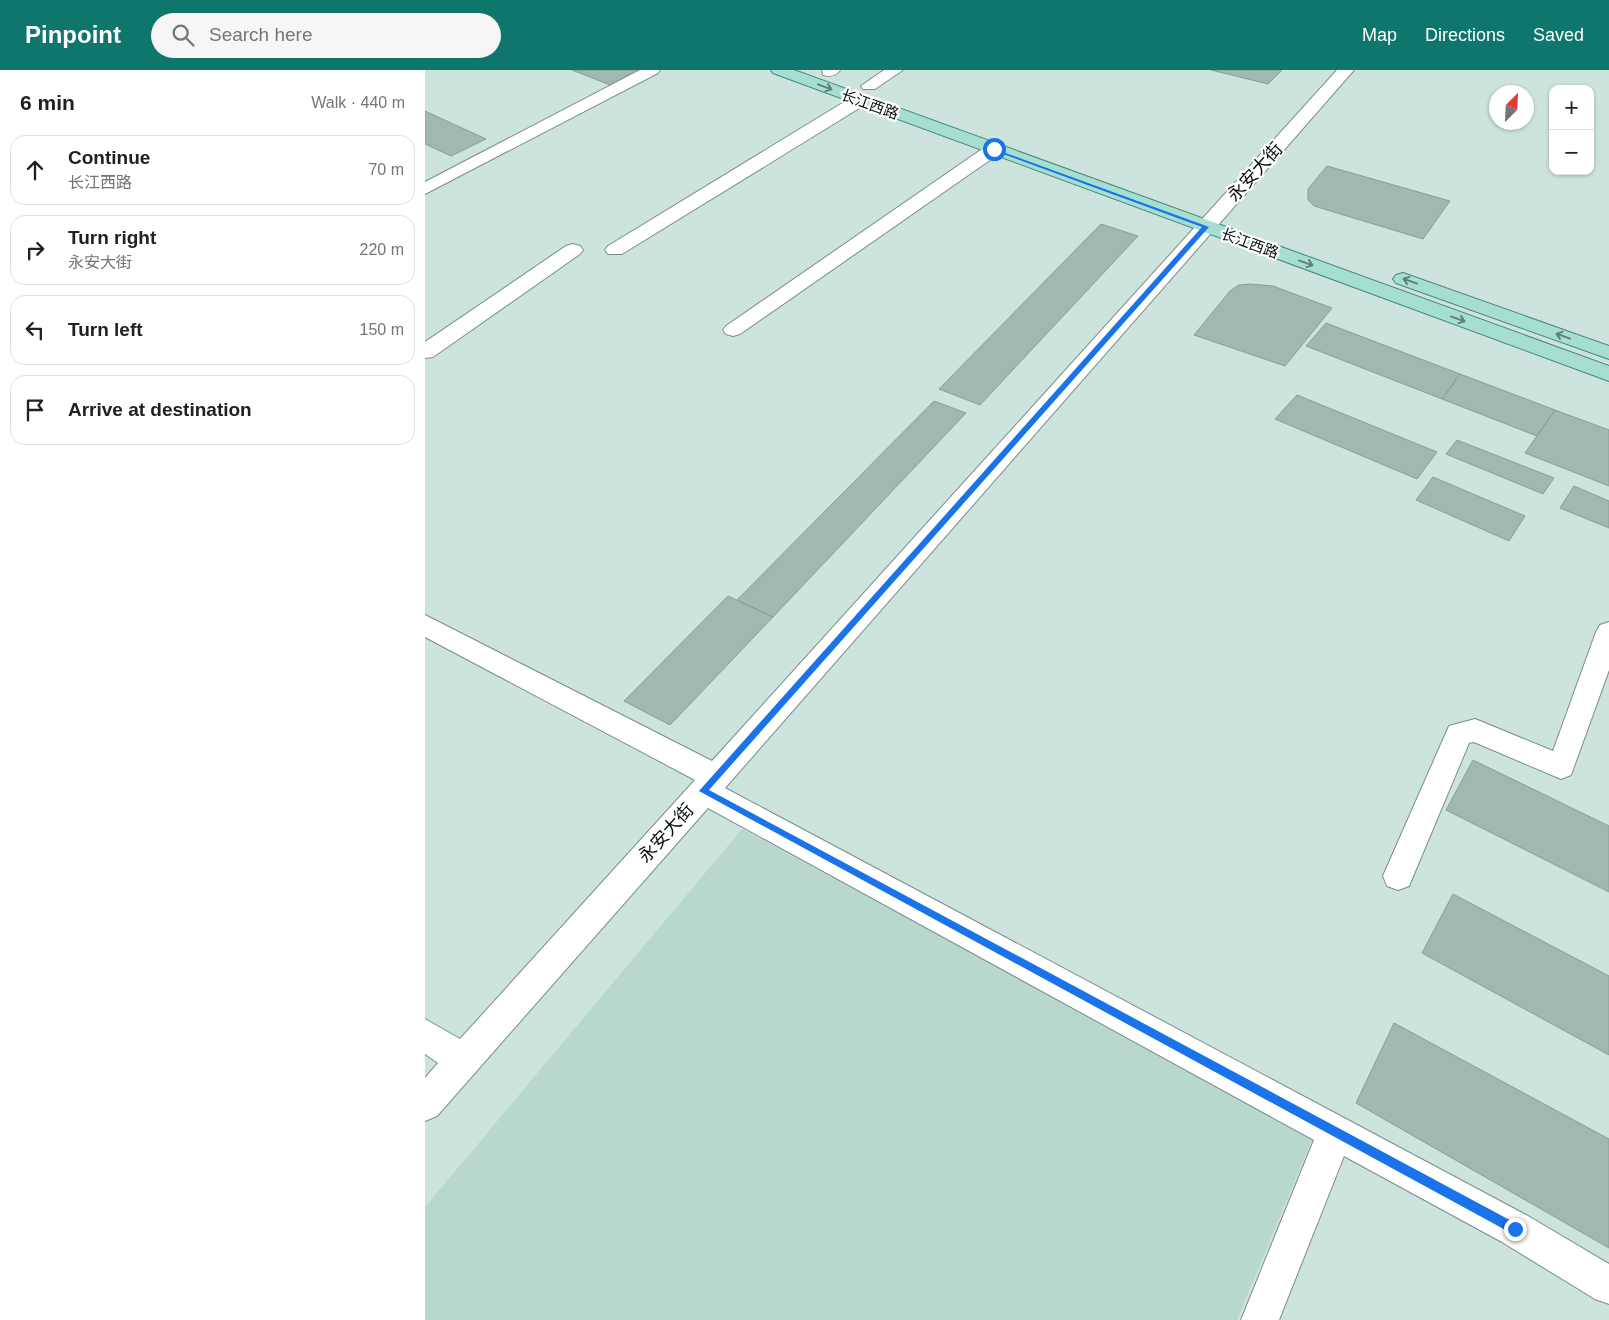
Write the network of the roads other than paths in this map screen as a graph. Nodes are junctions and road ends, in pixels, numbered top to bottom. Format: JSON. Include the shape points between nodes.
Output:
{"nodes":[{"id":1,"x":652,"y":70,"type":"edge"},
{"id":2,"x":779,"y":70,"type":"edge"},
{"id":3,"x":895,"y":70,"type":"edge"},
{"id":4,"x":1346,"y":70,"type":"edge"},
{"id":5,"x":828,"y":71,"type":"edge"},
{"id":6,"x":864,"y":93,"type":"junction"},
{"id":7,"x":994,"y":149,"type":"junction"},
{"id":8,"x":425,"y":189,"type":"edge"},
{"id":9,"x":1212,"y":220,"type":"junction"},
{"id":10,"x":1302,"y":243,"type":"dead end"},
{"id":11,"x":573,"y":250,"type":"dead end"},
{"id":12,"x":615,"y":250,"type":"dead end"},
{"id":13,"x":1386,"y":273,"type":"dead end"},
{"id":14,"x":733,"y":330,"type":"dead end"},
{"id":15,"x":425,"y":352,"type":"edge"},
{"id":16,"x":1609,"y":353,"type":"edge"},
{"id":17,"x":1609,"y":374,"type":"edge"},
{"id":18,"x":425,"y":625,"type":"edge"},
{"id":19,"x":1609,"y":632,"type":"edge"},
{"id":20,"x":710,"y":784,"type":"junction"},
{"id":21,"x":1398,"y":876,"type":"dead end"},
{"id":22,"x":425,"y":1035,"type":"edge"},
{"id":23,"x":463,"y":1060,"type":"junction"},
{"id":24,"x":425,"y":1104,"type":"edge"},
{"id":25,"x":1335,"y":1132,"type":"junction"},
{"id":26,"x":1609,"y":1285,"type":"edge"},
{"id":27,"x":1260,"y":1320,"type":"edge"}],
"edges":[{"from":1,"to":8,"type":"street"},
{"from":2,"to":6,"type":"main road","name":"长江西路","one_way":true},
{"from":3,"to":6,"type":"street"},
{"from":4,"to":9,"type":"street","name":"永安大街"},
{"from":5,"to":6,"type":"main road","name":"长江西路"},
{"from":6,"to":7,"type":"main road","name":"长江西路"},
{"from":6,"to":9,"type":"main road","name":"长江西路"},
{"from":6,"to":12,"type":"street"},
{"from":7,"to":9,"type":"main road","name":"长江西路"},
{"from":7,"to":14,"type":"street"},
{"from":9,"to":10,"type":"main road","name":"长江西路"},
{"from":9,"to":17,"type":"main road","name":"长江西路","one_way":true},
{"from":9,"to":20,"type":"street","name":"永安大街"},
{"from":11,"to":15,"type":"street"},
{"from":16,"to":13,"type":"main road","one_way":true},
{"from":18,"to":20,"type":"street"},
{"from":19,"to":21,"type":"street","via":[[1561,767],[1475,730],[1459,734]]},
{"from":20,"to":23,"type":"street","name":"永安大街"},
{"from":20,"to":25,"type":"street"},
{"from":22,"to":23,"type":"street"},
{"from":23,"to":24,"type":"street","name":"永安大街"},
{"from":25,"to":26,"type":"street","via":[[1515,1229]]},
{"from":25,"to":27,"type":"street"}]}
